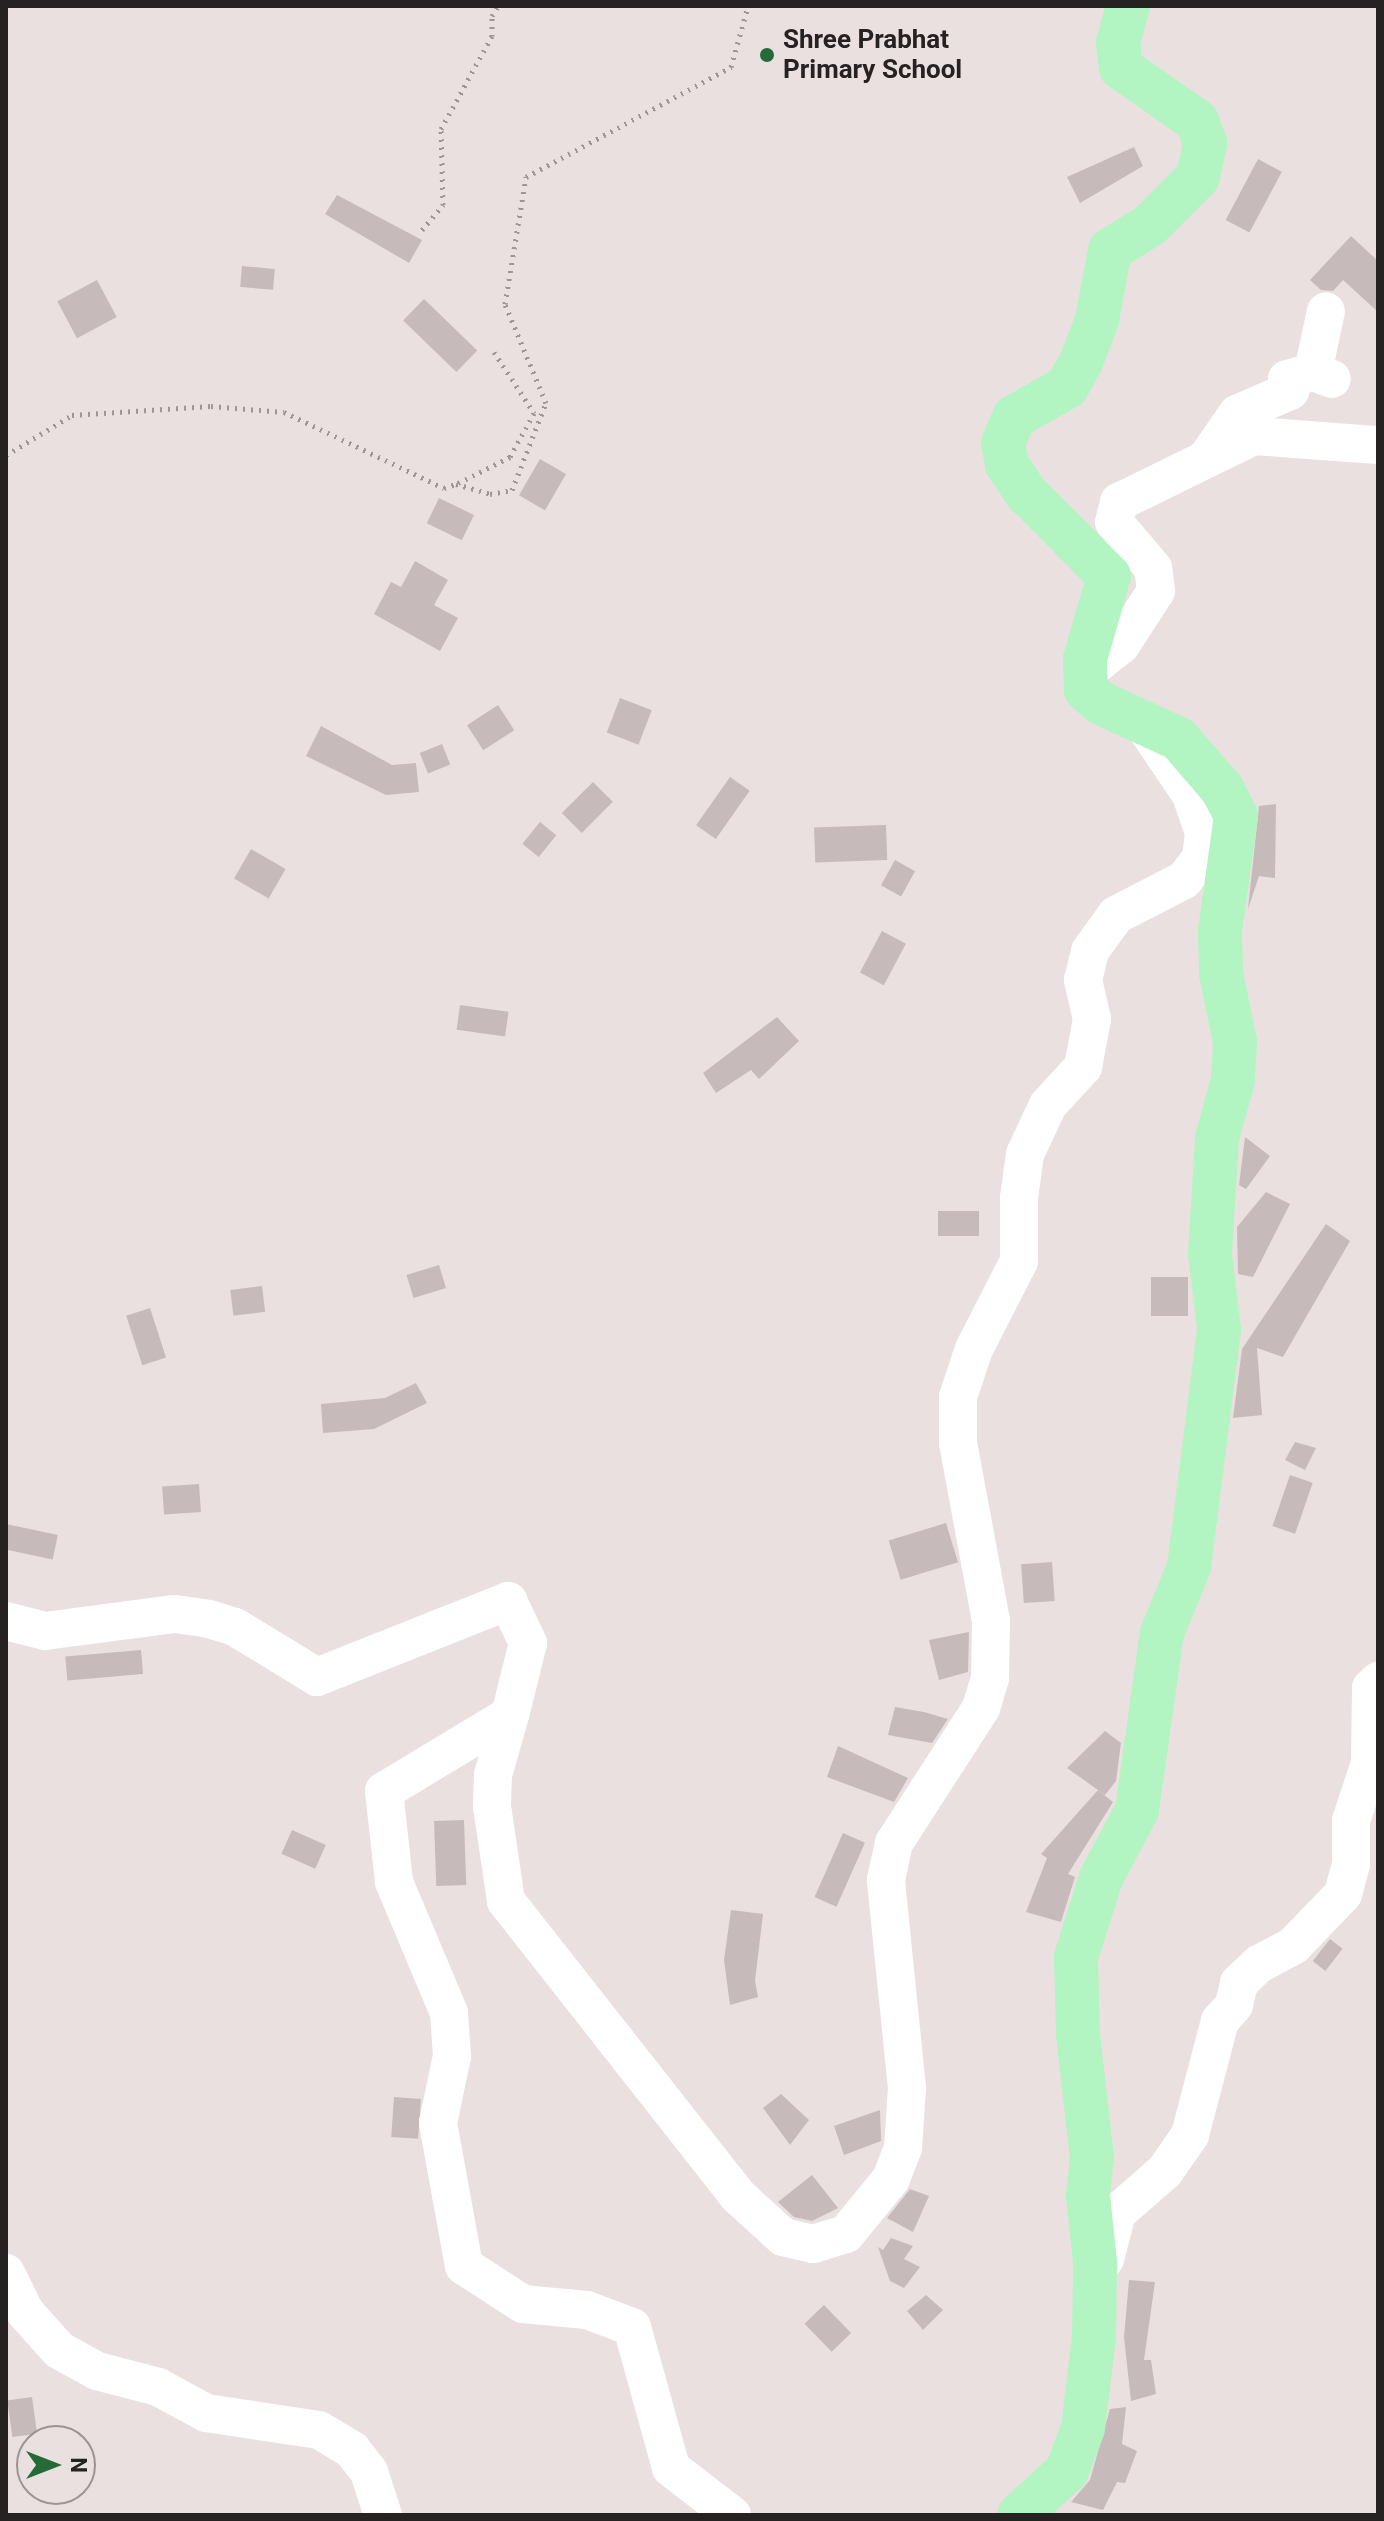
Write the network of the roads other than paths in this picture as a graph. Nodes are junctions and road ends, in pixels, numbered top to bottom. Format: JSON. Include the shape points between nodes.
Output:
{"nodes":[{"id":1,"x":1128,"y":6,"type":"edge"},
{"id":2,"x":1326,"y":311,"type":"dead end"},
{"id":3,"x":1378,"y":445,"type":"edge"},
{"id":4,"x":1208,"y":456,"type":"junction"},
{"id":5,"x":1087,"y":672,"type":"junction"},
{"id":6,"x":1142,"y":722,"type":"junction"},
{"id":7,"x":6,"y":1621,"type":"edge"},
{"id":8,"x":1378,"y":1681,"type":"edge"},
{"id":9,"x":510,"y":1715,"type":"junction"},
{"id":10,"x":1095,"y":2262,"type":"junction"},
{"id":11,"x":6,"y":2273,"type":"edge"},
{"id":12,"x":383,"y":2515,"type":"edge"},
{"id":13,"x":732,"y":2515,"type":"edge"},
{"id":14,"x":1019,"y":2515,"type":"edge"}],
"edges":[{"from":1,"to":5,"type":"main road","via":[[1118,43],[1121,68],[1197,121],[1205,143],[1198,177],[1150,225],[1110,250],[1097,320],[1074,375],[1067,387],[1014,417],[1003,443],[1007,465],[1033,502],[1109,576],[1092,627]]},
{"from":2,"to":4,"type":"street","via":[[1322,376],[1287,379],[1290,391],[1237,414]]},
{"from":3,"to":4,"type":"street","via":[[1254,436]]},
{"from":4,"to":5,"type":"street","via":[[1119,502],[1114,522],[1153,568],[1156,591],[1121,645]]},
{"from":5,"to":6,"type":"main road","via":[[1086,690]]},
{"from":6,"to":9,"type":"street","via":[[1191,795],[1204,833],[1201,858],[1184,880],[1116,915],[1090,951],[1083,980],[1092,1019],[1083,1067],[1048,1105],[1025,1154],[1019,1261],[974,1349],[958,1397],[958,1443],[991,1621],[990,1678],[981,1708],[894,1843],[886,1880],[907,2088],[903,2148],[891,2179],[846,2234],[813,2244],[783,2237],[738,2196],[506,1901],[492,1806],[493,1775]]},
{"from":6,"to":10,"type":"main road","via":[[1179,739],[1223,790],[1236,816],[1220,931],[1221,973],[1235,1042],[1233,1080],[1217,1138],[1210,1253],[1219,1329],[1189,1567],[1162,1633],[1137,1810],[1101,1878],[1076,1957]]},
{"from":7,"to":9,"type":"street","via":[[45,1631],[175,1614],[209,1619],[235,1627],[317,1677],[508,1601],[528,1643]]},
{"from":8,"to":10,"type":"street","via":[[1371,1688],[1370,1763],[1351,1821],[1351,1864],[1343,1894],[1294,1945],[1259,1964],[1239,1983],[1234,2005],[1220,2021],[1190,2135],[1165,2171],[1117,2213],[1105,2259]]},
{"from":9,"to":13,"type":"street","via":[[384,1791],[394,1882],[449,2013],[452,2056],[438,2123],[464,2266],[523,2304],[587,2310],[632,2327],[671,2468]]},
{"from":10,"to":14,"type":"main road","via":[[1094,2337],[1083,2428],[1067,2471]]},
{"from":11,"to":12,"type":"street","via":[[25,2312],[59,2350],[97,2371],[158,2387],[206,2413],[319,2430],[352,2450],[369,2472]]}]}
